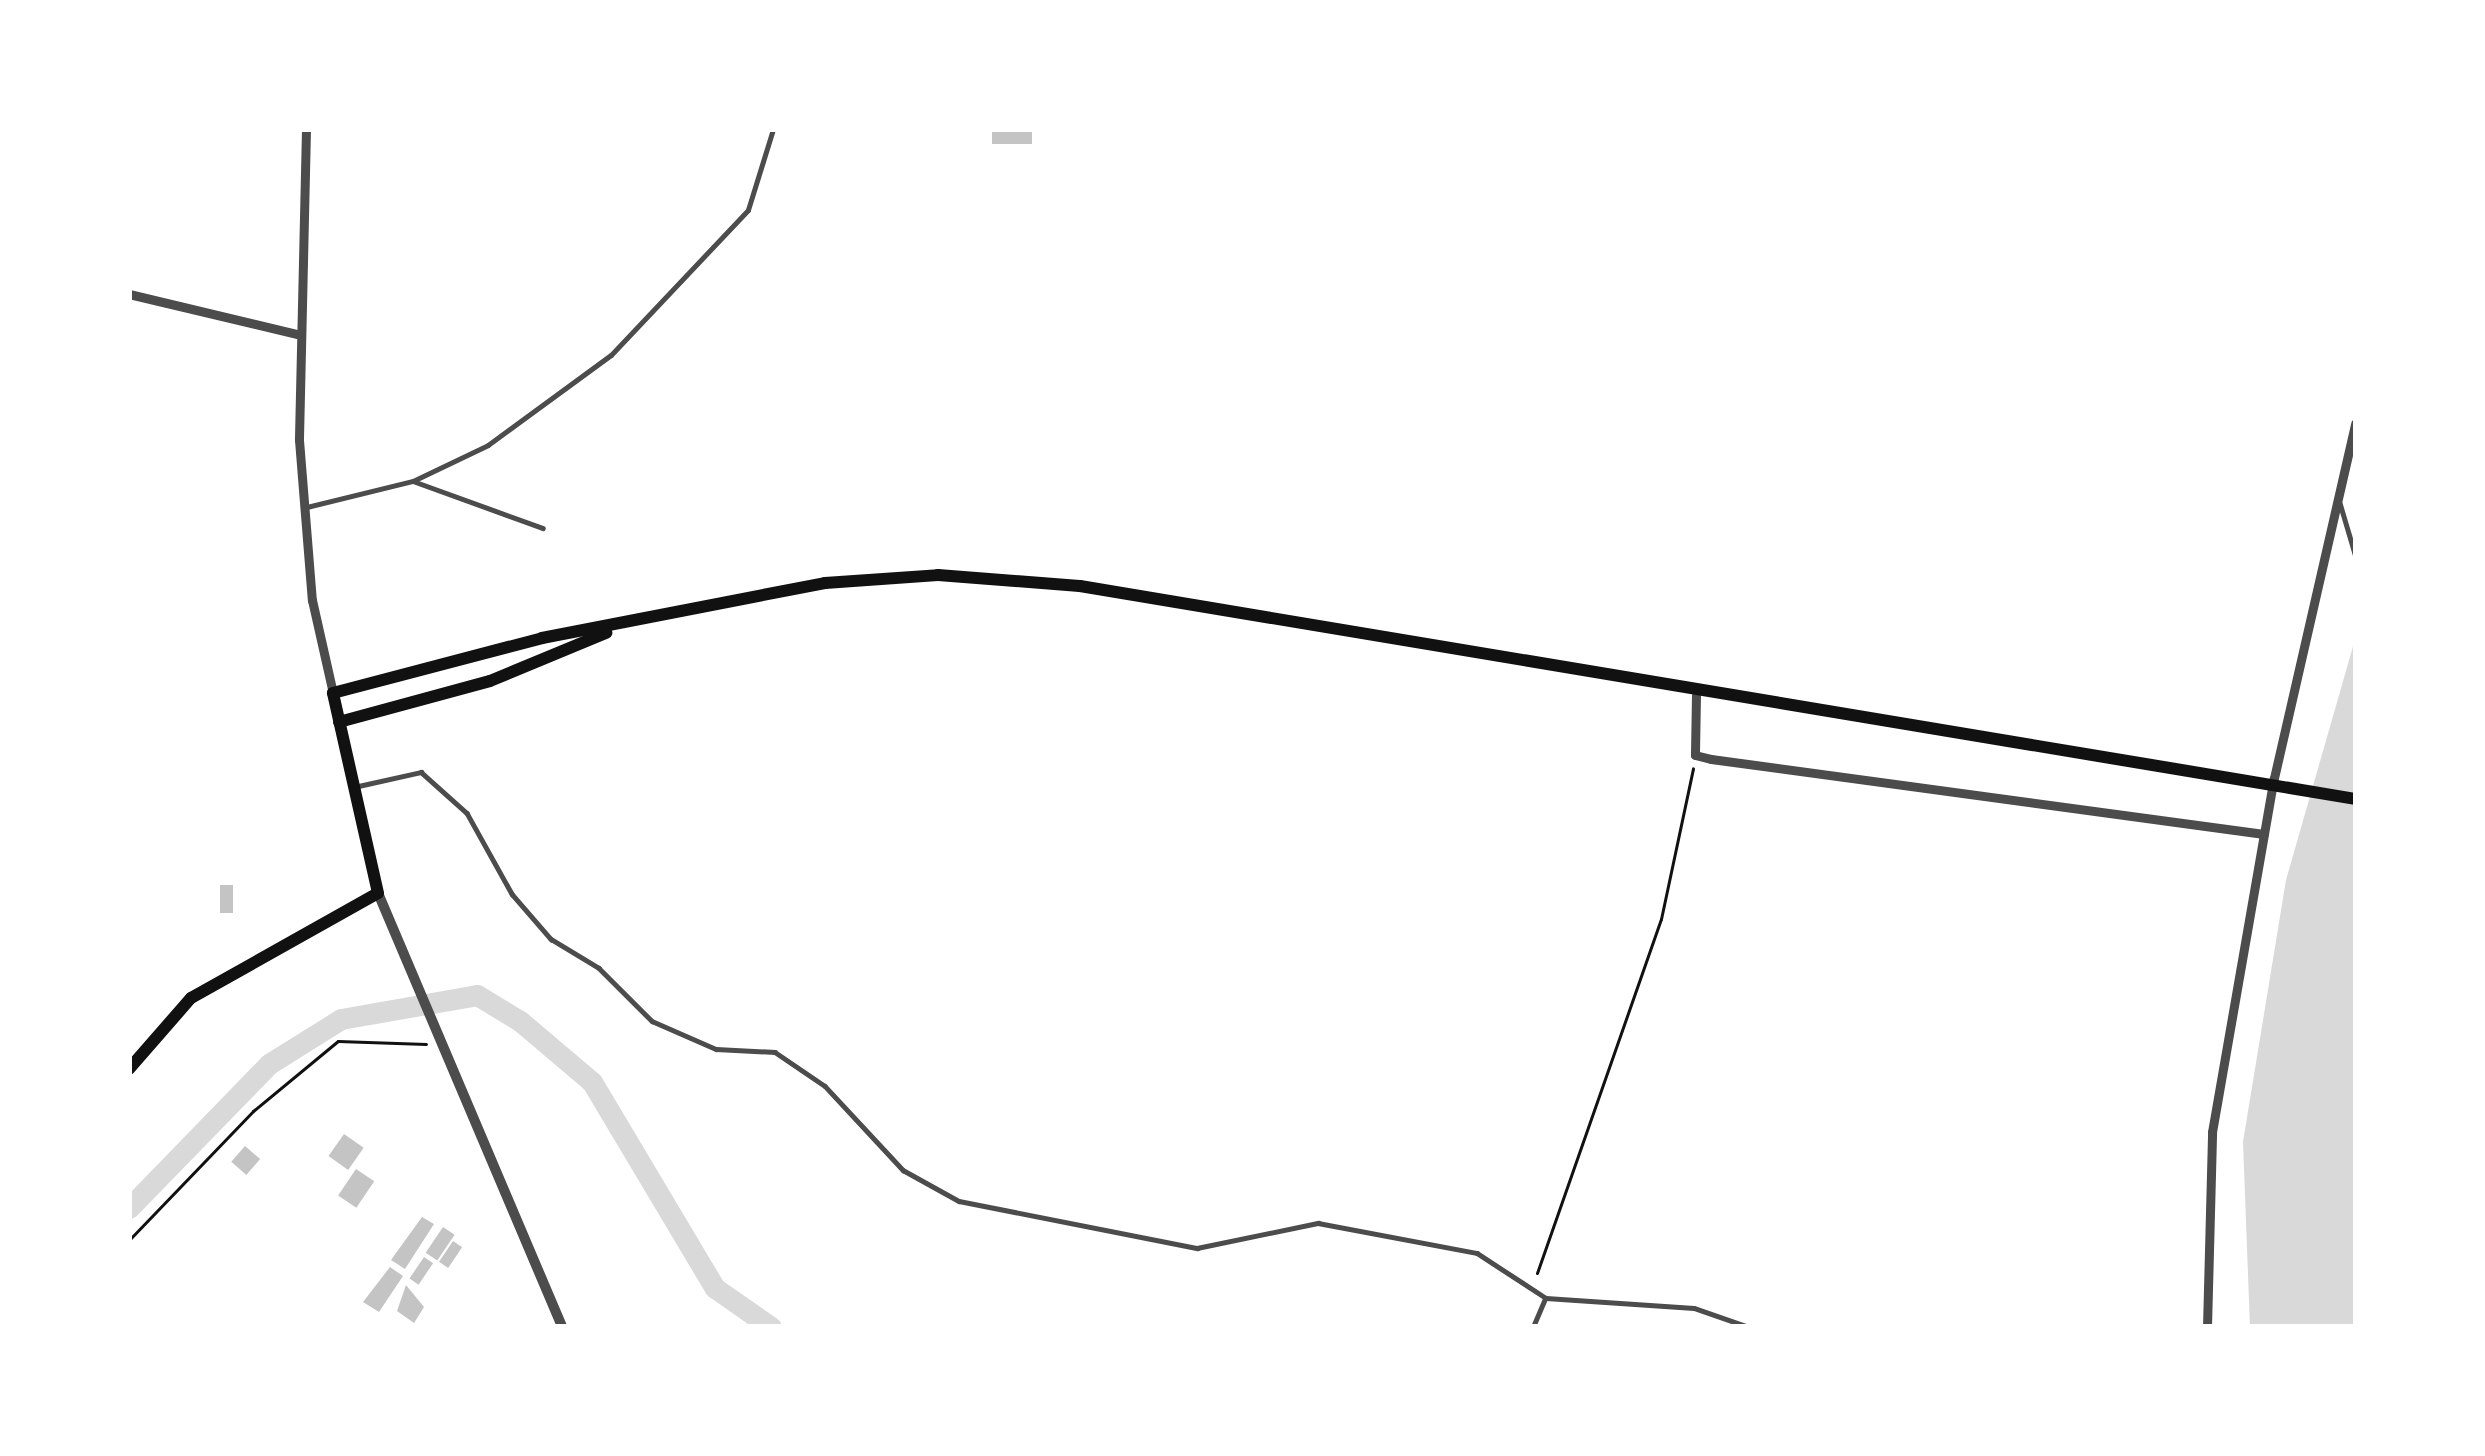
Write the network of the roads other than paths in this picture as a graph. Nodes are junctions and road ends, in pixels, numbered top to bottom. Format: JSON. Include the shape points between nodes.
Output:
{"nodes":[{"id":1,"x":306,"y":129,"type":"edge"},
{"id":2,"x":773,"y":129,"type":"edge"},
{"id":3,"x":129,"y":294,"type":"edge"},
{"id":4,"x":298,"y":334,"type":"junction"},
{"id":5,"x":2355,"y":423,"type":"edge"},
{"id":6,"x":413,"y":481,"type":"junction"},
{"id":7,"x":2335,"y":487,"type":"junction"},
{"id":8,"x":303,"y":508,"type":"junction"},
{"id":9,"x":542,"y":528,"type":"dead end"},
{"id":10,"x":2356,"y":557,"type":"edge"},
{"id":11,"x":623,"y":626,"type":"junction"},
{"id":12,"x":333,"y":693,"type":"junction"},
{"id":13,"x":1696,"y":695,"type":"junction"},
{"id":14,"x":339,"y":722,"type":"junction"},
{"id":15,"x":354,"y":787,"type":"junction"},
{"id":16,"x":2356,"y":799,"type":"edge"},
{"id":17,"x":2264,"y":834,"type":"junction"},
{"id":18,"x":378,"y":893,"type":"junction"},
{"id":19,"x":129,"y":1069,"type":"edge"},
{"id":20,"x":1546,"y":1298,"type":"junction"},
{"id":21,"x":562,"y":1327,"type":"edge"},
{"id":22,"x":1533,"y":1327,"type":"edge"},
{"id":23,"x":1749,"y":1327,"type":"edge"},
{"id":24,"x":2207,"y":1327,"type":"edge"}],
"edges":[{"from":1,"to":4,"type":"street"},
{"from":2,"to":6,"type":"lane","via":[[748,210],[610,355],[488,445]]},
{"from":3,"to":4,"type":"street"},
{"from":4,"to":8,"type":"street"},
{"from":5,"to":7,"type":"street"},
{"from":6,"to":8,"type":"lane"},
{"from":6,"to":9,"type":"lane"},
{"from":7,"to":10,"type":"lane"},
{"from":7,"to":17,"type":"street"},
{"from":8,"to":12,"type":"street"},
{"from":11,"to":12,"type":"main road"},
{"from":11,"to":13,"type":"main road","via":[[825,583],[1012,577]]},
{"from":11,"to":14,"type":"main road","via":[[490,681]]},
{"from":12,"to":14,"type":"main road"},
{"from":13,"to":16,"type":"main road"},
{"from":13,"to":17,"type":"street","via":[[1695,754]]},
{"from":14,"to":15,"type":"main road"},
{"from":15,"to":18,"type":"main road"},
{"from":15,"to":20,"type":"lane","via":[[421,772],[466,813],[512,894],[551,939],[599,968],[652,1021],[716,1049],[775,1052],[825,1086],[903,1170],[959,1202],[1197,1248],[1318,1223],[1477,1253]]},
{"from":17,"to":24,"type":"street","via":[[2212,1132]]},
{"from":18,"to":19,"type":"main road","via":[[191,998]]},
{"from":18,"to":21,"type":"street"},
{"from":20,"to":22,"type":"lane"},
{"from":20,"to":23,"type":"lane","via":[[1694,1308]]}]}
